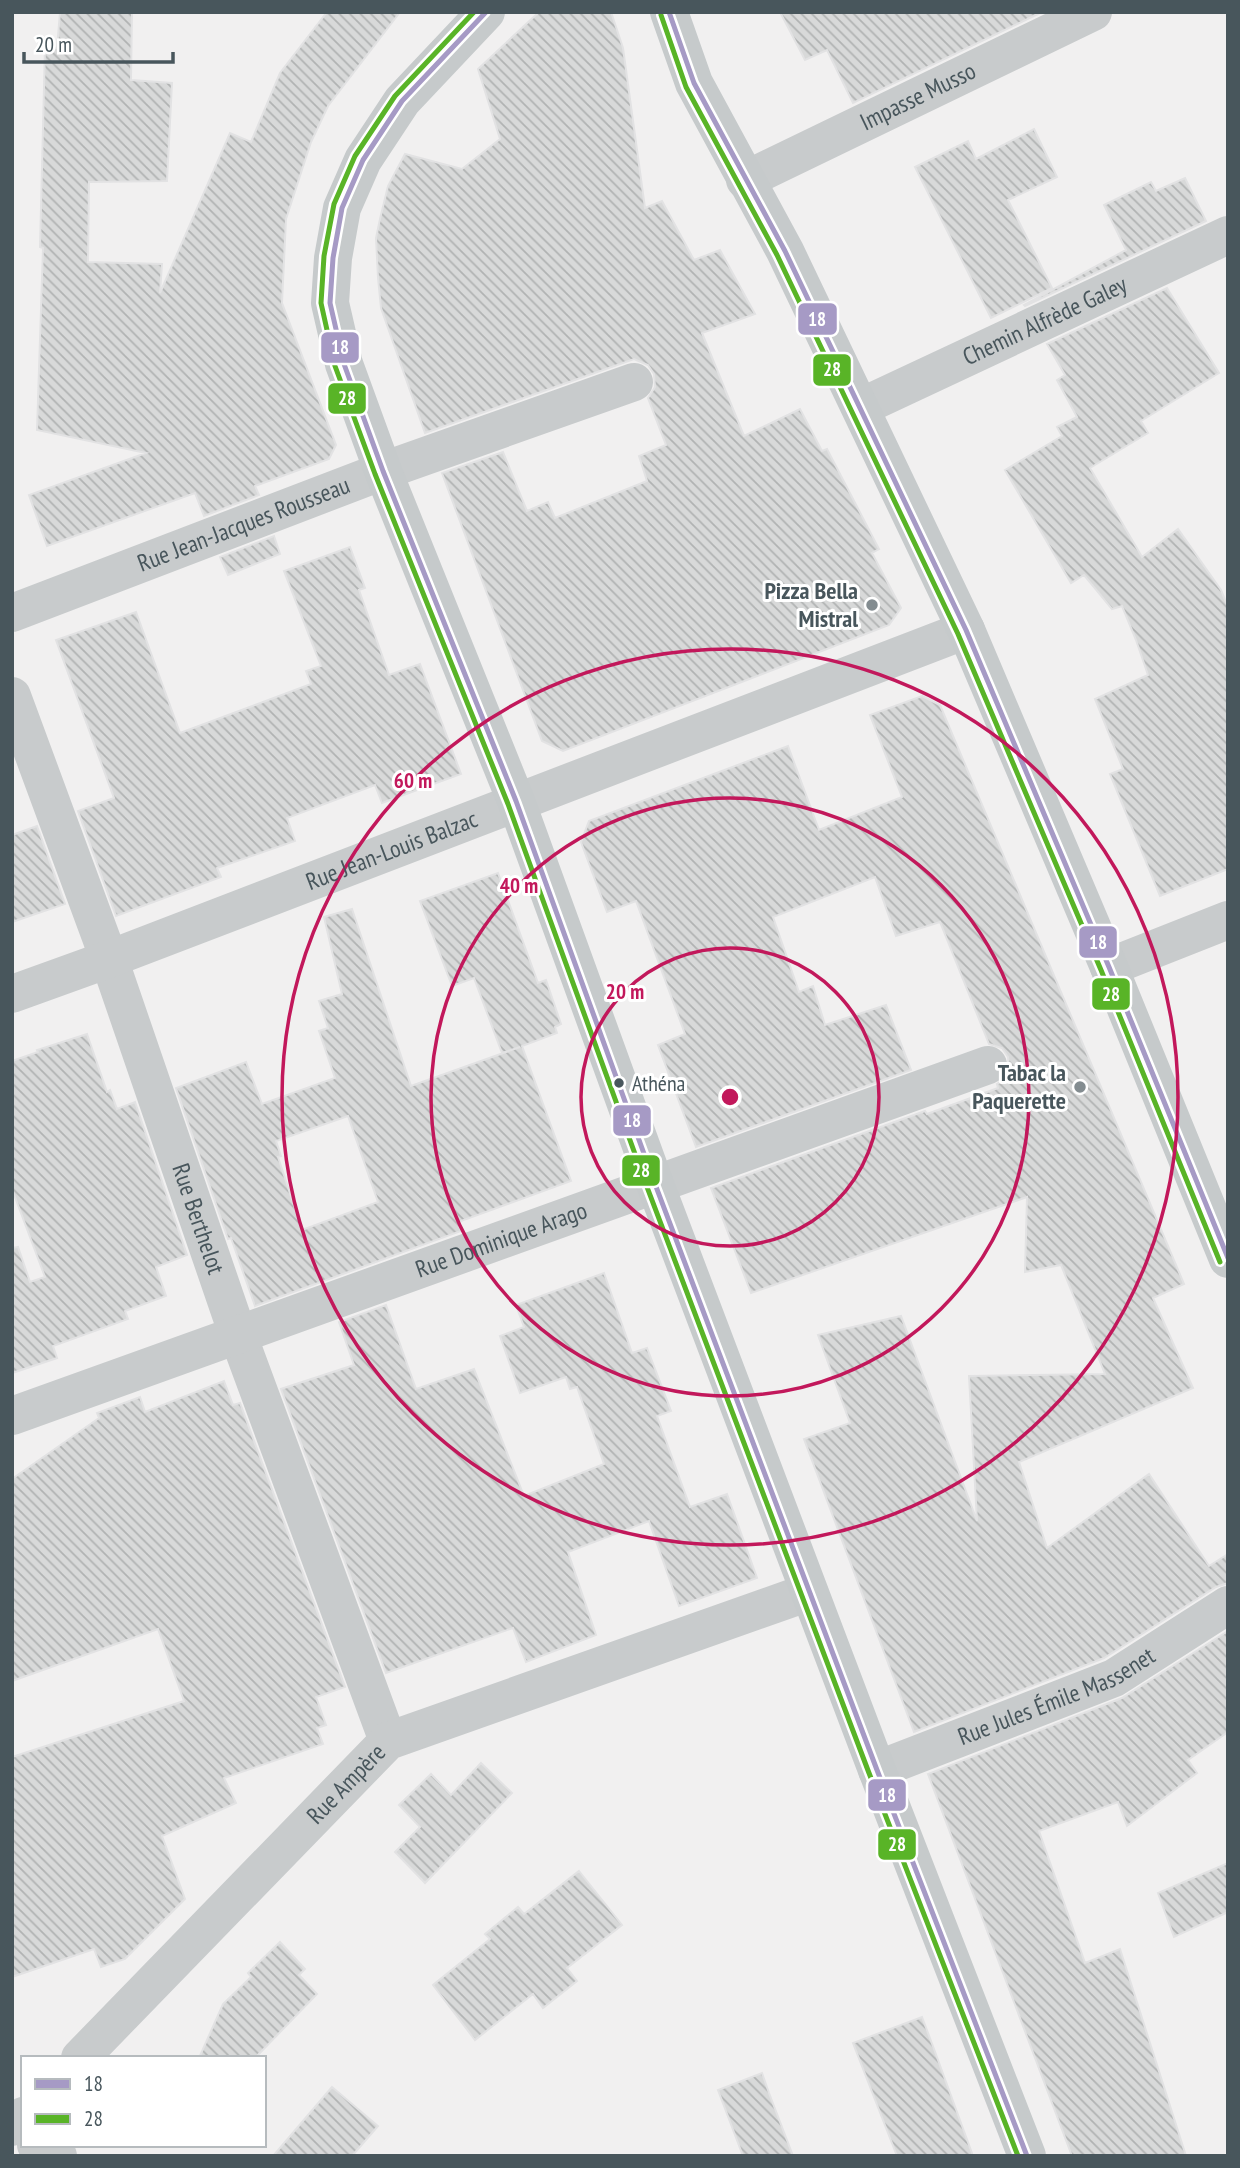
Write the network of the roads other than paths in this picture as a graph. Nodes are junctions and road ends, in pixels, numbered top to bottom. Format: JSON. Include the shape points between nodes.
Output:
{"nodes":[{"id":1,"x":485,"y":12,"type":"edge"},
{"id":2,"x":643,"y":12,"type":"edge"},
{"id":3,"x":669,"y":12,"type":"edge"},
{"id":4,"x":1093,"y":12,"type":"edge"},
{"id":5,"x":694,"y":83,"type":"junction"},
{"id":6,"x":745,"y":180,"type":"junction"},
{"id":7,"x":1228,"y":234,"type":"edge"},
{"id":8,"x":634,"y":382,"type":"dead end"},
{"id":9,"x":861,"y":407,"type":"junction"},
{"id":10,"x":383,"y":471,"type":"junction"},
{"id":11,"x":12,"y":613,"type":"edge"},
{"id":12,"x":966,"y":630,"type":"junction"},
{"id":13,"x":12,"y":696,"type":"edge"},
{"id":14,"x":516,"y":802,"type":"junction"},
{"id":15,"x":1228,"y":920,"type":"edge"},
{"id":16,"x":109,"y":959,"type":"junction"},
{"id":17,"x":1109,"y":967,"type":"junction"},
{"id":18,"x":12,"y":994,"type":"edge"},
{"id":19,"x":988,"y":1065,"type":"dead end"},
{"id":20,"x":655,"y":1184,"type":"junction"},
{"id":21,"x":1228,"y":1259,"type":"edge"},
{"id":22,"x":239,"y":1335,"type":"junction"},
{"id":23,"x":12,"y":1416,"type":"edge"},
{"id":24,"x":809,"y":1592,"type":"junction"},
{"id":25,"x":1228,"y":1605,"type":"edge"},
{"id":26,"x":388,"y":1741,"type":"junction"},
{"id":27,"x":877,"y":1770,"type":"junction"},
{"id":28,"x":82,"y":2056,"type":"edge"},
{"id":29,"x":40,"y":2147,"type":"edge"},
{"id":30,"x":58,"y":2156,"type":"edge"},
{"id":31,"x":1027,"y":2156,"type":"edge"}],
"edges":[{"from":1,"to":10,"type":"main road","via":[[402,101],[363,160],[342,208],[330,303],[344,364]]},
{"from":2,"to":5,"type":"main road"},
{"from":3,"to":5,"type":"main road"},
{"from":4,"to":6,"type":"street","name":"Impasse Musso"},
{"from":5,"to":6,"type":"main road"},
{"from":6,"to":9,"type":"main road"},
{"from":7,"to":9,"type":"street","name":"Chemin Alfrède Galey"},
{"from":8,"to":10,"type":"street","name":"Rue Jean-Jacques Rousseau"},
{"from":9,"to":12,"type":"main road"},
{"from":10,"to":11,"type":"street","name":"Rue Jean-Jacques Rousseau"},
{"from":10,"to":14,"type":"main road"},
{"from":12,"to":14,"type":"street","name":"Rue Jean-Louis Balzac"},
{"from":12,"to":17,"type":"main road"},
{"from":13,"to":16,"type":"street","name":"Rue Berthelot"},
{"from":14,"to":16,"type":"street","name":"Rue Jean-Louis Balzac"},
{"from":14,"to":20,"type":"main road"},
{"from":15,"to":17,"type":"street"},
{"from":16,"to":18,"type":"street","name":"Rue Jean-Louis Balzac"},
{"from":16,"to":22,"type":"street","name":"Rue Berthelot"},
{"from":17,"to":21,"type":"main road"},
{"from":19,"to":20,"type":"street","name":"Rue Dominique Arago"},
{"from":20,"to":22,"type":"street","name":"Rue Dominique Arago"},
{"from":20,"to":24,"type":"main road"},
{"from":22,"to":23,"type":"street","name":"Rue Dominique Arago"},
{"from":22,"to":26,"type":"street","name":"Rue Berthelot"},
{"from":24,"to":26,"type":"street","name":"Rue Ampère"},
{"from":24,"to":27,"type":"main road"},
{"from":25,"to":27,"type":"street","name":"Rue Jules Émile Massenet","via":[[1114,1678]]},
{"from":26,"to":28,"type":"street","name":"Rue Ampère"},
{"from":27,"to":31,"type":"main road"},
{"from":29,"to":30,"type":"street"}]}
